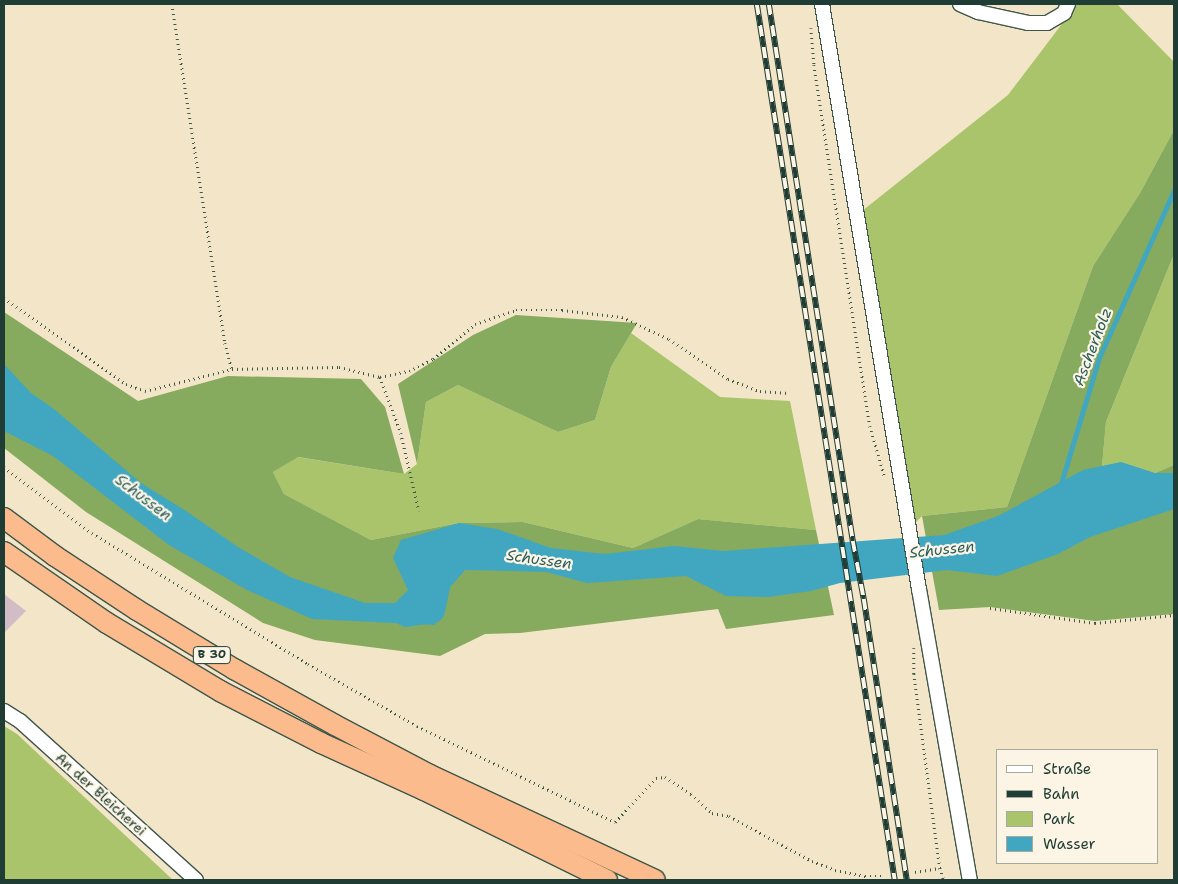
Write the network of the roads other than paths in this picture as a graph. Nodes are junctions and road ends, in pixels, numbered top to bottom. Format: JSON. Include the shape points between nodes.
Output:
{"nodes":[{"id":1,"x":822,"y":4,"type":"edge"},
{"id":2,"x":960,"y":4,"type":"edge"},
{"id":3,"x":1068,"y":4,"type":"edge"},
{"id":4,"x":4,"y":518,"type":"edge"},
{"id":5,"x":4,"y":552,"type":"edge"},
{"id":6,"x":4,"y":711,"type":"edge"},
{"id":7,"x":196,"y":880,"type":"edge"},
{"id":8,"x":607,"y":880,"type":"edge"},
{"id":9,"x":656,"y":880,"type":"edge"},
{"id":10,"x":970,"y":880,"type":"edge"}],
"edges":[{"from":1,"to":10,"type":"street"},
{"from":2,"to":3,"type":"street","via":[[978,12],[1028,23],[1048,23],[1064,13]]},
{"from":4,"to":9,"type":"highway","number":"B 30","via":[[137,610],[234,669],[430,774]]},
{"from":5,"to":8,"type":"highway","number":"B 30","via":[[107,623],[220,691]]},
{"from":6,"to":7,"type":"street","name":"An der Bleicherei","via":[[20,721]]}]}
